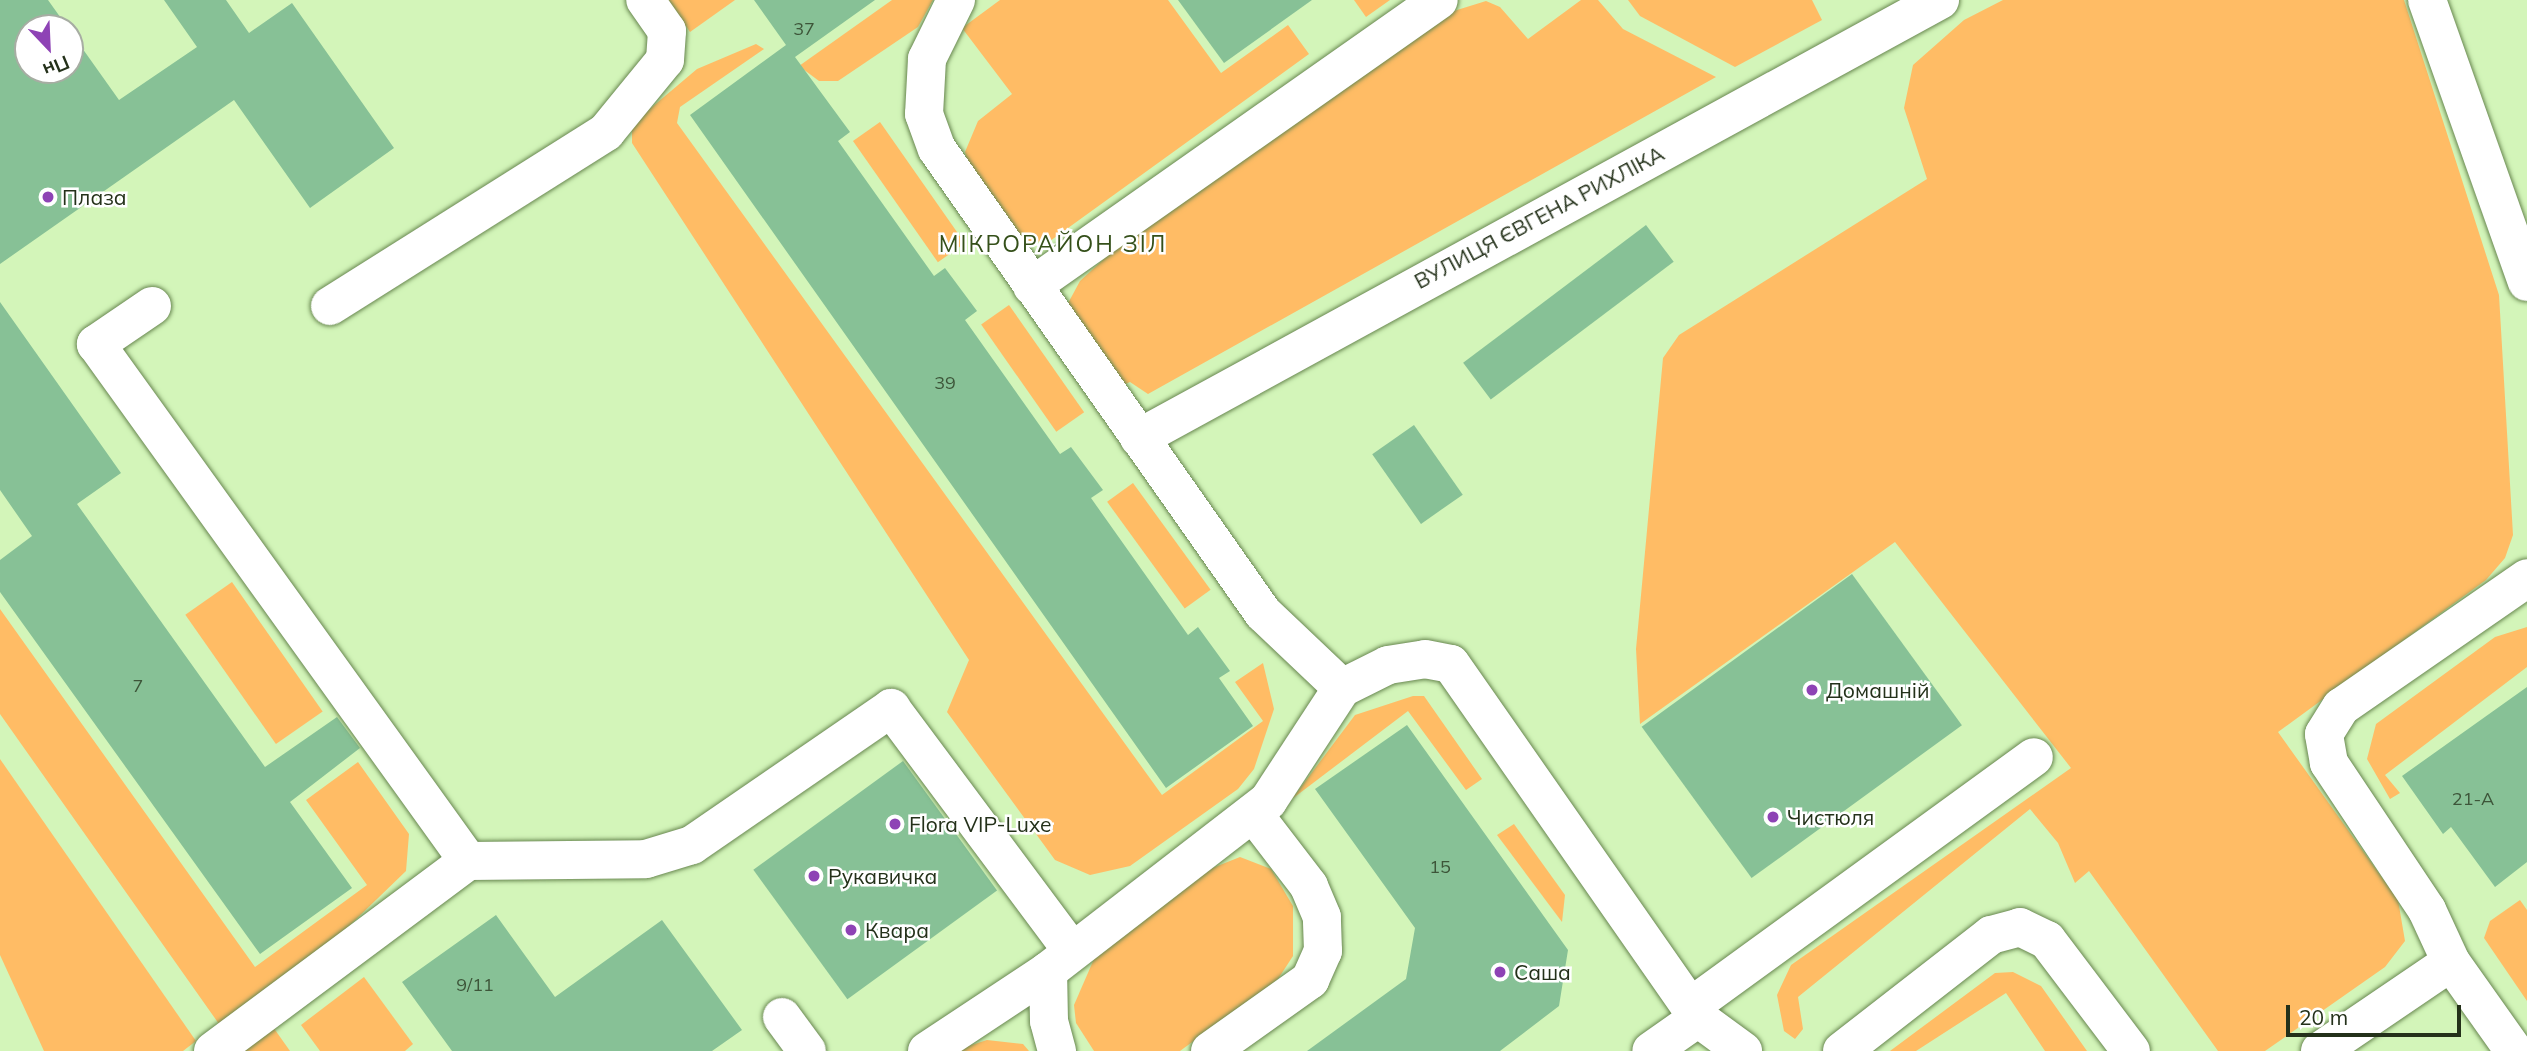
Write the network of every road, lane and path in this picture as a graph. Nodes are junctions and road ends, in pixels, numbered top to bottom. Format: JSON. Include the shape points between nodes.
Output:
{"nodes":[{"id":1,"x":645,"y":0,"type":"edge"},
{"id":2,"x":956,"y":0,"type":"edge"},
{"id":3,"x":1439,"y":0,"type":"edge"},
{"id":4,"x":1940,"y":0,"type":"edge"},
{"id":5,"x":2427,"y":0,"type":"edge"},
{"id":6,"x":2527,"y":282,"type":"edge"},
{"id":7,"x":1032,"y":286,"type":"junction"},
{"id":8,"x":152,"y":306,"type":"dead end"},
{"id":9,"x":330,"y":306,"type":"dead end"},
{"id":10,"x":1139,"y":438,"type":"junction"},
{"id":11,"x":2527,"y":578,"type":"edge"},
{"id":12,"x":1342,"y":688,"type":"junction"},
{"id":13,"x":2034,"y":757,"type":"dead end"},
{"id":14,"x":1253,"y":813,"type":"junction"},
{"id":15,"x":468,"y":861,"type":"junction"},
{"id":16,"x":1059,"y":959,"type":"junction"},
{"id":17,"x":2451,"y":962,"type":"junction"},
{"id":18,"x":1694,"y":1013,"type":"junction"},
{"id":19,"x":782,"y":1017,"type":"dead end"},
{"id":20,"x":213,"y":1051,"type":"edge"},
{"id":21,"x":807,"y":1051,"type":"edge"},
{"id":22,"x":928,"y":1051,"type":"edge"},
{"id":23,"x":1057,"y":1051,"type":"edge"},
{"id":24,"x":1210,"y":1051,"type":"edge"},
{"id":25,"x":1651,"y":1051,"type":"edge"},
{"id":26,"x":1742,"y":1051,"type":"edge"},
{"id":27,"x":1842,"y":1051,"type":"edge"},
{"id":28,"x":2131,"y":1051,"type":"edge"},
{"id":29,"x":2320,"y":1051,"type":"edge"},
{"id":30,"x":2514,"y":1051,"type":"edge"}],
"edges":[{"from":1,"to":9,"type":"street","via":[[667,31],[665,60],[606,132]]},
{"from":2,"to":7,"type":"street","via":[[927,59],[923,114],[937,149]]},
{"from":3,"to":7,"type":"street"},
{"from":4,"to":10,"type":"street","name":"ВУЛИЦЯ ЄВГЕНА РИХЛІКА"},
{"from":5,"to":6,"type":"street"},
{"from":7,"to":10,"type":"street"},
{"from":8,"to":15,"type":"street","via":[[96,344]]},
{"from":10,"to":12,"type":"street","via":[[1263,613]]},
{"from":11,"to":17,"type":"street","via":[[2341,707],[2324,734],[2329,763],[2427,910]]},
{"from":12,"to":14,"type":"street","via":[[1268,802]]},
{"from":12,"to":18,"type":"street","via":[[1388,665],[1425,659],[1451,664]]},
{"from":13,"to":18,"type":"street"},
{"from":14,"to":16,"type":"street"},
{"from":14,"to":24,"type":"street","via":[[1309,886],[1322,917],[1323,951],[1310,980]]},
{"from":15,"to":16,"type":"street","via":[[646,859],[692,845],[891,708]]},
{"from":15,"to":20,"type":"street"},
{"from":16,"to":22,"type":"street"},
{"from":16,"to":23,"type":"street","via":[[1049,1021]]},
{"from":17,"to":29,"type":"street"},
{"from":17,"to":30,"type":"street"},
{"from":18,"to":25,"type":"street"},
{"from":18,"to":26,"type":"street"},
{"from":19,"to":21,"type":"street"},
{"from":27,"to":28,"type":"street","via":[[1991,935],[2020,927],[2047,940]]}]}
